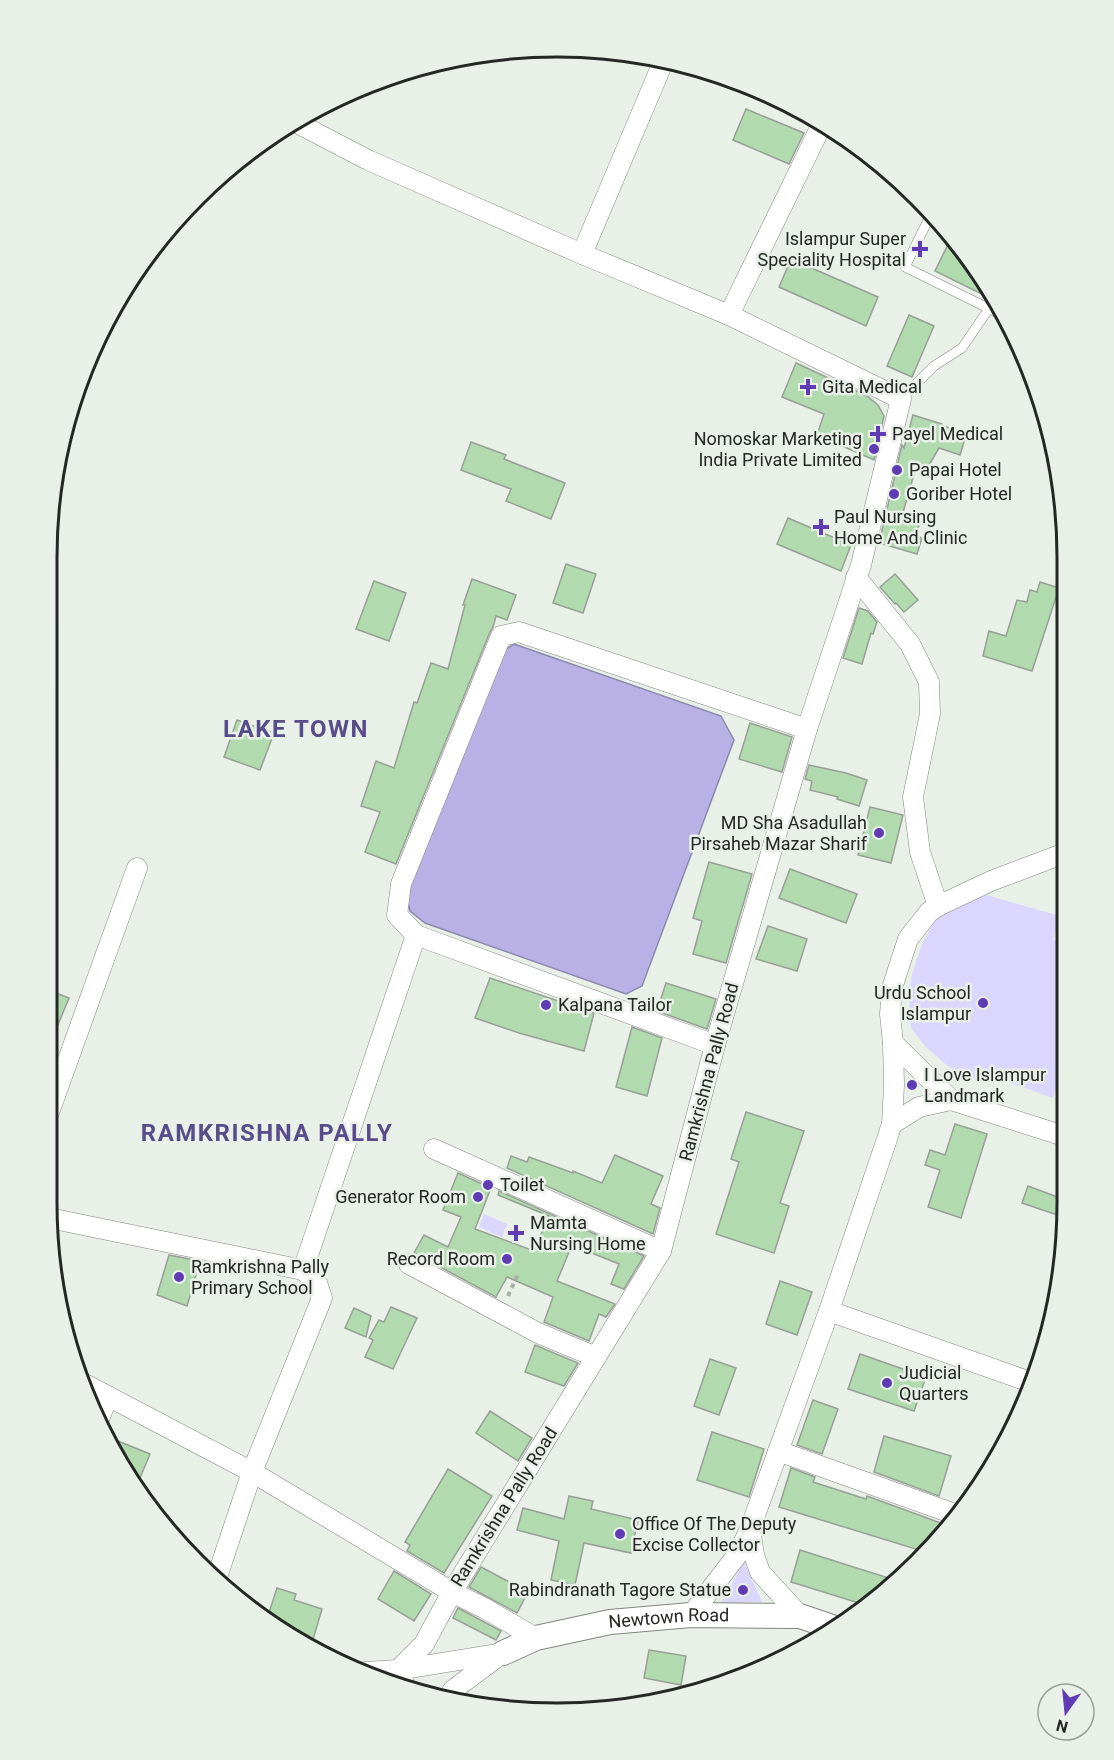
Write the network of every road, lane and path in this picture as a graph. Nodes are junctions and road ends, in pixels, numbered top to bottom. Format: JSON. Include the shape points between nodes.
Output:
{"nodes":[{"id":1,"x":661,"y":68,"type":"edge"},
{"id":2,"x":303,"y":126,"type":"edge"},
{"id":3,"x":819,"y":131,"type":"edge"},
{"id":4,"x":928,"y":221,"type":"edge"},
{"id":5,"x":582,"y":254,"type":"junction"},
{"id":6,"x":988,"y":310,"type":"junction"},
{"id":7,"x":992,"y":312,"type":"edge"},
{"id":8,"x":729,"y":315,"type":"junction"},
{"id":9,"x":901,"y":399,"type":"junction"},
{"id":10,"x":856,"y":577,"type":"junction"},
{"id":11,"x":807,"y":729,"type":"junction"},
{"id":12,"x":1057,"y":856,"type":"edge"},
{"id":13,"x":137,"y":868,"type":"dead end"},
{"id":14,"x":938,"y":906,"type":"junction"},
{"id":15,"x":416,"y":935,"type":"junction"},
{"id":16,"x":893,"y":1043,"type":"junction"},
{"id":17,"x":716,"y":1045,"type":"junction"},
{"id":18,"x":57,"y":1090,"type":"edge"},
{"id":19,"x":951,"y":1100,"type":"junction"},
{"id":20,"x":892,"y":1124,"type":"junction"},
{"id":21,"x":1057,"y":1134,"type":"edge"},
{"id":22,"x":434,"y":1149,"type":"dead end"},
{"id":23,"x":58,"y":1220,"type":"edge"},
{"id":24,"x":661,"y":1251,"type":"junction"},
{"id":25,"x":409,"y":1264,"type":"dead end"},
{"id":26,"x":303,"y":1270,"type":"junction"},
{"id":27,"x":519,"y":1272,"type":"dead end"},
{"id":28,"x":829,"y":1311,"type":"junction"},
{"id":29,"x":501,"y":1314,"type":"junction"},
{"id":30,"x":596,"y":1357,"type":"junction"},
{"id":31,"x":1024,"y":1380,"type":"edge"},
{"id":32,"x":93,"y":1388,"type":"edge"},
{"id":33,"x":108,"y":1396,"type":"junction"},
{"id":34,"x":102,"y":1410,"type":"edge"},
{"id":35,"x":778,"y":1451,"type":"junction"},
{"id":36,"x":252,"y":1472,"type":"junction"},
{"id":37,"x":950,"y":1512,"type":"edge"},
{"id":38,"x":750,"y":1528,"type":"junction"},
{"id":39,"x":219,"y":1572,"type":"edge"},
{"id":40,"x":452,"y":1592,"type":"junction"},
{"id":41,"x":691,"y":1615,"type":"junction"},
{"id":42,"x":800,"y":1616,"type":"junction"},
{"id":43,"x":826,"y":1625,"type":"edge"},
{"id":44,"x":536,"y":1638,"type":"junction"},
{"id":45,"x":503,"y":1653,"type":"junction"},
{"id":46,"x":403,"y":1678,"type":"edge"},
{"id":47,"x":404,"y":1678,"type":"edge"},
{"id":48,"x":452,"y":1691,"type":"edge"}],
"edges":[{"from":1,"to":5,"type":"street"},
{"from":2,"to":5,"type":"street","via":[[368,160]]},
{"from":3,"to":8,"type":"street"},
{"from":4,"to":6,"type":"lane","via":[[905,267]]},
{"from":5,"to":8,"type":"street"},
{"from":6,"to":7,"type":"lane"},
{"from":6,"to":9,"type":"lane","via":[[962,348],[934,366]]},
{"from":8,"to":9,"type":"street"},
{"from":9,"to":10,"type":"street","name":"Ramkrishna Pally Road"},
{"from":10,"to":11,"type":"street","name":"Ramkrishna Pally Road"},
{"from":10,"to":14,"type":"street","via":[[910,644],[929,682],[930,714],[913,797],[920,852]]},
{"from":11,"to":15,"type":"street","via":[[519,632],[501,636],[401,884],[397,915]]},
{"from":11,"to":17,"type":"street","name":"Ramkrishna Pally Road"},
{"from":12,"to":14,"type":"street"},
{"from":13,"to":18,"type":"street"},
{"from":14,"to":16,"type":"street","via":[[908,939],[892,988]]},
{"from":15,"to":17,"type":"street"},
{"from":15,"to":26,"type":"street"},
{"from":16,"to":19,"type":"street"},
{"from":16,"to":20,"type":"street"},
{"from":17,"to":24,"type":"street","name":"Ramkrishna Pally Road"},
{"from":19,"to":20,"type":"street","via":[[919,1107]]},
{"from":19,"to":21,"type":"street"},
{"from":20,"to":28,"type":"street"},
{"from":22,"to":24,"type":"street"},
{"from":23,"to":26,"type":"street"},
{"from":24,"to":30,"type":"street","name":"Ramkrishna Pally Road"},
{"from":25,"to":29,"type":"street"},
{"from":26,"to":36,"type":"street","via":[[317,1283],[322,1298]]},
{"from":27,"to":29,"type":"path"},
{"from":28,"to":31,"type":"street"},
{"from":28,"to":35,"type":"street"},
{"from":29,"to":30,"type":"street"},
{"from":30,"to":40,"type":"street","name":"Ramkrishna Pally Road"},
{"from":32,"to":33,"type":"street"},
{"from":33,"to":34,"type":"street"},
{"from":33,"to":36,"type":"street"},
{"from":35,"to":37,"type":"street"},
{"from":35,"to":38,"type":"street"},
{"from":36,"to":39,"type":"street"},
{"from":36,"to":40,"type":"street"},
{"from":38,"to":41,"type":"street","via":[[738,1554]]},
{"from":38,"to":42,"type":"street","via":[[760,1572]]},
{"from":40,"to":44,"type":"street"},
{"from":40,"to":46,"type":"street","name":"Ramkrishna Pally Road"},
{"from":41,"to":42,"type":"street","name":"Newtown Road"},
{"from":41,"to":44,"type":"street","name":"Newtown Road","via":[[610,1622]]},
{"from":42,"to":43,"type":"street","name":"Newtown Road"},
{"from":44,"to":45,"type":"street","name":"Newtown Road"},
{"from":45,"to":47,"type":"street"},
{"from":45,"to":48,"type":"street"}]}
